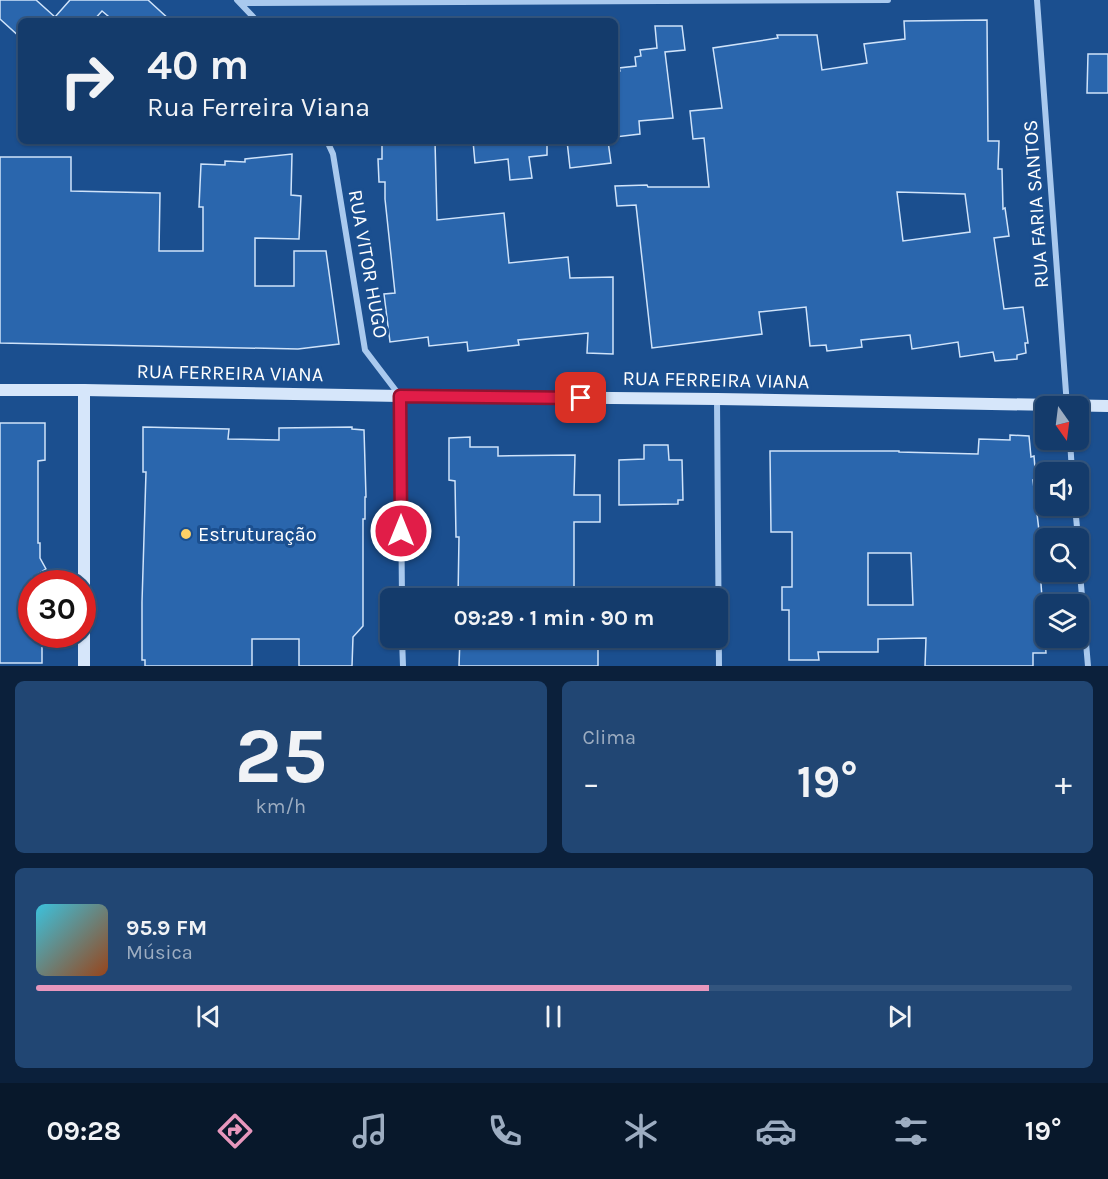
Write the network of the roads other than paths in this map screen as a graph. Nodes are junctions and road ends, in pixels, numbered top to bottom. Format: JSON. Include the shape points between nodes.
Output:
{"nodes":[{"id":1,"x":888,"y":0,"type":"edge"},
{"id":2,"x":1037,"y":0,"type":"edge"},
{"id":3,"x":239,"y":2,"type":"edge"},
{"id":4,"x":254,"y":18,"type":"edge"},
{"id":5,"x":328,"y":144,"type":"edge"},
{"id":6,"x":0,"y":390,"type":"edge"},
{"id":7,"x":84,"y":390,"type":"junction"},
{"id":8,"x":400,"y":396,"type":"junction"},
{"id":9,"x":1066,"y":396,"type":"edge"},
{"id":10,"x":717,"y":399,"type":"junction"},
{"id":11,"x":1035,"y":405,"type":"edge"},
{"id":12,"x":1089,"y":406,"type":"edge"},
{"id":13,"x":1108,"y":406,"type":"edge"},
{"id":14,"x":1081,"y":582,"type":"edge"},
{"id":15,"x":402,"y":588,"type":"edge"},
{"id":16,"x":402,"y":648,"type":"edge"},
{"id":17,"x":84,"y":666,"type":"edge"},
{"id":18,"x":402,"y":666,"type":"edge"},
{"id":19,"x":719,"y":666,"type":"edge"},
{"id":20,"x":1088,"y":666,"type":"edge"}],
"edges":[{"from":1,"to":3,"type":"street"},
{"from":2,"to":9,"type":"street","name":"RUA FARIA SANTOS"},
{"from":3,"to":4,"type":"street"},
{"from":5,"to":8,"type":"street","name":"RUA VITOR HUGO","via":[[365,350]]},
{"from":6,"to":7,"type":"street","name":"RUA FERREIRA VIANA"},
{"from":7,"to":8,"type":"street","name":"RUA FERREIRA VIANA"},
{"from":7,"to":17,"type":"street"},
{"from":8,"to":10,"type":"street","name":"RUA FERREIRA VIANA"},
{"from":8,"to":15,"type":"street"},
{"from":10,"to":11,"type":"street","name":"RUA FERREIRA VIANA"},
{"from":10,"to":19,"type":"street"},
{"from":12,"to":13,"type":"street","name":"RUA FERREIRA VIANA"},
{"from":14,"to":20,"type":"street"},
{"from":16,"to":18,"type":"street"}]}
